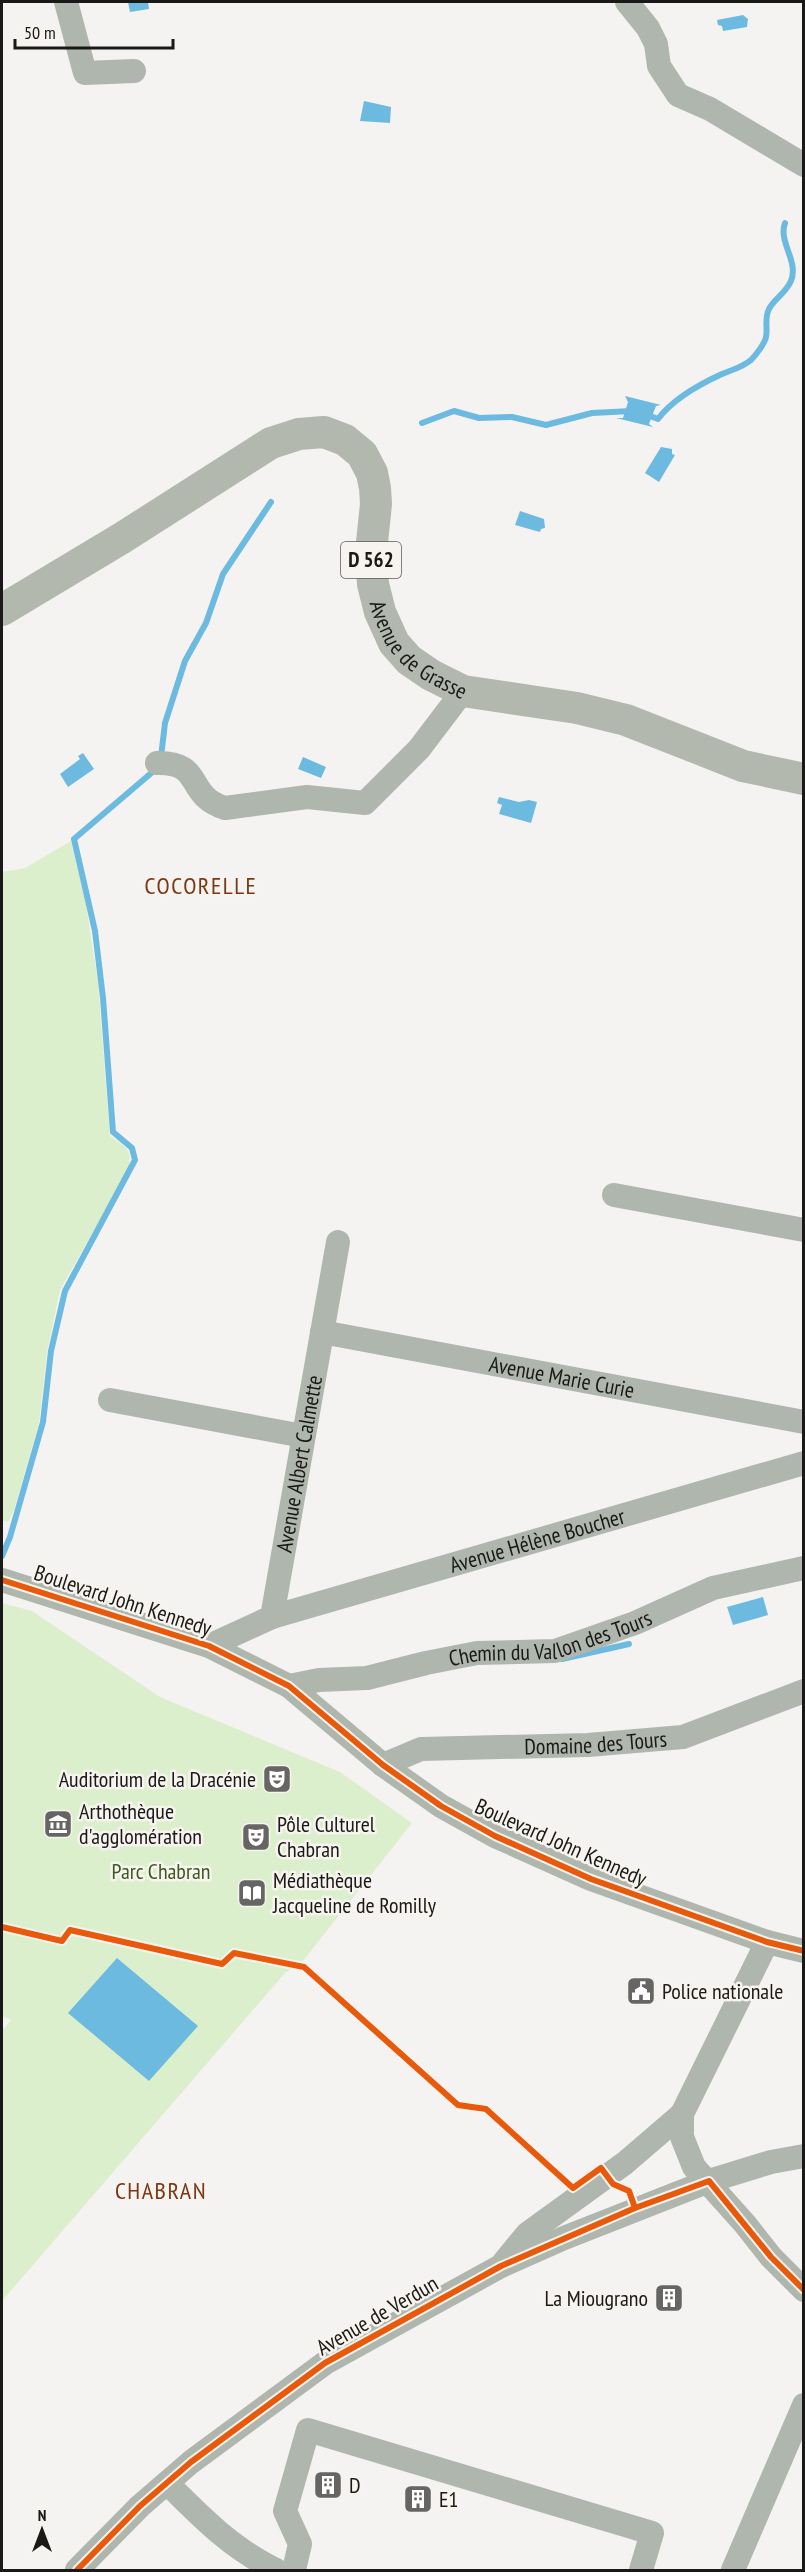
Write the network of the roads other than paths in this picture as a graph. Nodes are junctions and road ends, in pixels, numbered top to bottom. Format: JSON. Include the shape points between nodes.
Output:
{"nodes":[{"id":1,"x":66,"y":2,"type":"edge"},
{"id":2,"x":627,"y":2,"type":"edge"},
{"id":3,"x":134,"y":71,"type":"dead end"},
{"id":4,"x":804,"y":165,"type":"edge"},
{"id":5,"x":2,"y":610,"type":"edge"},
{"id":6,"x":463,"y":691,"type":"junction"},
{"id":7,"x":163,"y":763,"type":"dead end"},
{"id":8,"x":804,"y":779,"type":"edge"},
{"id":9,"x":614,"y":1195,"type":"dead end"},
{"id":10,"x":804,"y":1230,"type":"edge"},
{"id":11,"x":338,"y":1242,"type":"dead end"},
{"id":12,"x":322,"y":1332,"type":"junction"},
{"id":13,"x":110,"y":1400,"type":"dead end"},
{"id":14,"x":804,"y":1422,"type":"edge"},
{"id":15,"x":303,"y":1436,"type":"junction"},
{"id":16,"x":804,"y":1463,"type":"edge"},
{"id":17,"x":804,"y":1568,"type":"edge"},
{"id":18,"x":2,"y":1580,"type":"edge"},
{"id":19,"x":272,"y":1617,"type":"junction"},
{"id":20,"x":209,"y":1646,"type":"junction"},
{"id":21,"x":804,"y":1691,"type":"edge"},
{"id":22,"x":297,"y":1692,"type":"junction"},
{"id":23,"x":383,"y":1765,"type":"junction"},
{"id":24,"x":767,"y":1942,"type":"junction"},
{"id":25,"x":804,"y":1951,"type":"edge"},
{"id":26,"x":682,"y":2114,"type":"junction"},
{"id":27,"x":804,"y":2156,"type":"edge"},
{"id":28,"x":709,"y":2181,"type":"junction"},
{"id":29,"x":501,"y":2266,"type":"junction"},
{"id":30,"x":804,"y":2290,"type":"edge"},
{"id":31,"x":804,"y":2405,"type":"edge"},
{"id":32,"x":167,"y":2483,"type":"junction"},
{"id":33,"x":77,"y":2571,"type":"edge"},
{"id":34,"x":276,"y":2571,"type":"edge"},
{"id":35,"x":294,"y":2571,"type":"edge"},
{"id":36,"x":641,"y":2571,"type":"edge"},
{"id":37,"x":733,"y":2571,"type":"edge"}],
"edges":[{"from":1,"to":3,"type":"street","via":[[85,73]]},
{"from":2,"to":4,"type":"street","via":[[648,28],[656,44],[659,66],[678,95],[710,109]]},
{"from":5,"to":6,"type":"main road","name":"Avenue de Grasse","number":"D 562","via":[[271,443],[299,434],[324,432],[345,440],[362,454],[372,473],[376,504],[371,552],[373,584],[394,643],[409,660]]},
{"from":6,"to":7,"type":"street","via":[[419,749],[365,803],[307,797],[225,808],[200,793],[188,770]]},
{"from":6,"to":8,"type":"main road","name":"Avenue de Grasse","number":"D 562","via":[[577,708],[626,720],[743,766]]},
{"from":9,"to":10,"type":"street"},
{"from":11,"to":12,"type":"street","name":"Avenue Albert Calmette"},
{"from":12,"to":14,"type":"street","name":"Avenue Marie Curie"},
{"from":12,"to":15,"type":"street","name":"Avenue Albert Calmette"},
{"from":13,"to":15,"type":"street"},
{"from":15,"to":19,"type":"street","name":"Avenue Albert Calmette"},
{"from":16,"to":19,"type":"street","name":"Avenue Hélène Boucher"},
{"from":17,"to":22,"type":"street","name":"Chemin du Vallon des Tours","via":[[713,1588],[635,1623],[555,1651],[477,1653],[367,1678],[319,1680]]},
{"from":18,"to":20,"type":"street","name":"Boulevard John Kennedy"},
{"from":19,"to":20,"type":"street"},
{"from":20,"to":22,"type":"street","name":"Boulevard John Kennedy"},
{"from":21,"to":23,"type":"street","name":"Domaine des Tours","via":[[683,1737],[588,1745],[421,1749]]},
{"from":22,"to":23,"type":"street","name":"Boulevard John Kennedy"},
{"from":23,"to":24,"type":"street","name":"Boulevard John Kennedy","via":[[441,1806],[495,1836],[591,1879]]},
{"from":24,"to":25,"type":"street","name":"Boulevard John Kennedy"},
{"from":24,"to":26,"type":"street"},
{"from":26,"to":28,"type":"street","via":[[682,2137],[688,2154],[694,2167]]},
{"from":26,"to":29,"type":"street","via":[[625,2163],[527,2235]]},
{"from":27,"to":28,"type":"street","name":"Avenue de Verdun"},
{"from":28,"to":29,"type":"street","name":"Avenue de Verdun"},
{"from":28,"to":30,"type":"street","via":[[771,2257]]},
{"from":29,"to":32,"type":"street","name":"Avenue de Verdun","via":[[325,2363]]},
{"from":31,"to":37,"type":"street"},
{"from":32,"to":33,"type":"street","name":"Avenue de Verdun"},
{"from":32,"to":34,"type":"street","via":[[214,2530]]},
{"from":35,"to":36,"type":"street","via":[[300,2544],[285,2511],[308,2430],[651,2533]]}]}
